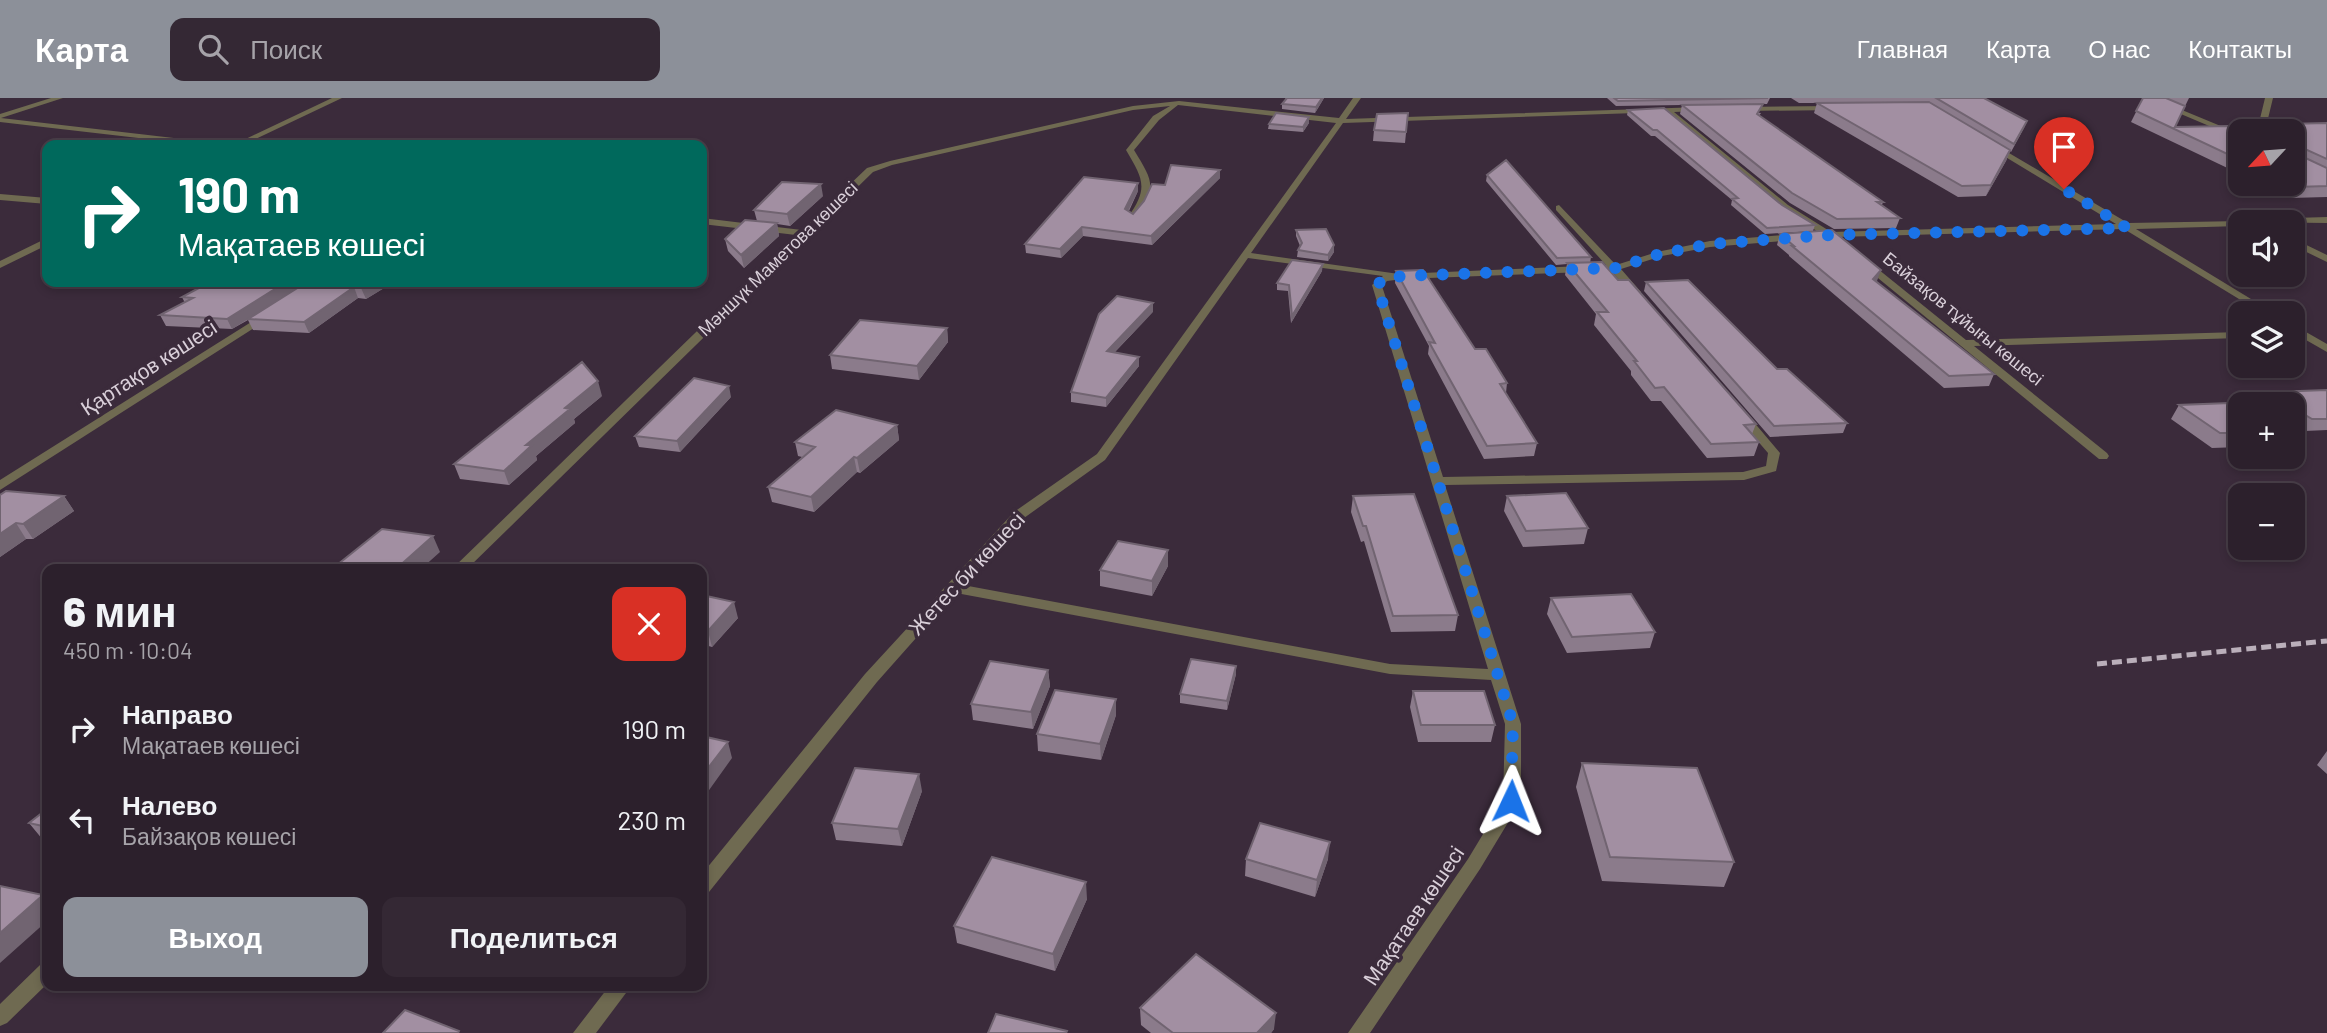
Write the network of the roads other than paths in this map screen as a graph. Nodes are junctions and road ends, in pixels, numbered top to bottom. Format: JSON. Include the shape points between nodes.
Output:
{"nodes":[{"id":1,"x":60,"y":98,"type":"edge"},
{"id":2,"x":338,"y":98,"type":"edge"},
{"id":3,"x":1357,"y":98,"type":"edge"},
{"id":4,"x":2147,"y":98,"type":"edge"},
{"id":5,"x":2269,"y":98,"type":"edge"},
{"id":6,"x":1176,"y":101,"type":"edge"},
{"id":7,"x":1846,"y":108,"type":"edge"},
{"id":8,"x":1666,"y":109,"type":"junction"},
{"id":9,"x":1708,"y":109,"type":"edge"},
{"id":10,"x":1736,"y":109,"type":"edge"},
{"id":11,"x":0,"y":118,"type":"edge"},
{"id":12,"x":2264,"y":119,"type":"edge"},
{"id":13,"x":1342,"y":121,"type":"junction"},
{"id":14,"x":2228,"y":132,"type":"edge"},
{"id":15,"x":1981,"y":138,"type":"edge"},
{"id":16,"x":177,"y":140,"type":"edge"},
{"id":17,"x":248,"y":140,"type":"edge"},
{"id":18,"x":0,"y":197,"type":"edge"},
{"id":19,"x":42,"y":201,"type":"edge"},
{"id":20,"x":1559,"y":208,"type":"dead end"},
{"id":21,"x":1132,"y":217,"type":"edge"},
{"id":22,"x":2327,"y":220,"type":"edge"},
{"id":23,"x":2305,"y":221,"type":"edge"},
{"id":24,"x":707,"y":222,"type":"edge"},
{"id":25,"x":2228,"y":224,"type":"edge"},
{"id":26,"x":2127,"y":228,"type":"junction"},
{"id":27,"x":804,"y":233,"type":"junction"},
{"id":28,"x":1836,"y":239,"type":"junction"},
{"id":29,"x":42,"y":244,"type":"edge"},
{"id":30,"x":2305,"y":248,"type":"edge"},
{"id":31,"x":1851,"y":251,"type":"edge"},
{"id":32,"x":1246,"y":255,"type":"junction"},
{"id":33,"x":2327,"y":259,"type":"edge"},
{"id":34,"x":0,"y":265,"type":"edge"},
{"id":35,"x":1615,"y":268,"type":"junction"},
{"id":36,"x":1403,"y":276,"type":"junction"},
{"id":37,"x":1642,"y":299,"type":"edge"},
{"id":38,"x":2249,"y":301,"type":"edge"},
{"id":39,"x":273,"y":311,"type":"edge"},
{"id":40,"x":2228,"y":335,"type":"edge"},
{"id":41,"x":2305,"y":338,"type":"edge"},
{"id":42,"x":1964,"y":343,"type":"junction"},
{"id":43,"x":2327,"y":349,"type":"edge"},
{"id":44,"x":1738,"y":412,"type":"edge"},
{"id":45,"x":2103,"y":456,"type":"dead end"},
{"id":46,"x":1438,"y":481,"type":"junction"},
{"id":47,"x":0,"y":486,"type":"edge"},
{"id":48,"x":464,"y":564,"type":"edge"},
{"id":49,"x":953,"y":588,"type":"junction"},
{"id":50,"x":1498,"y":675,"type":"junction"},
{"id":51,"x":707,"y":881,"type":"edge"},
{"id":52,"x":42,"y":976,"type":"edge"},
{"id":53,"x":617,"y":991,"type":"edge"},
{"id":54,"x":0,"y":1017,"type":"edge"},
{"id":55,"x":583,"y":1033,"type":"edge"},
{"id":56,"x":1358,"y":1033,"type":"edge"}],
"edges":[{"from":1,"to":11,"type":"street"},
{"from":2,"to":17,"type":"street"},
{"from":3,"to":13,"type":"street","name":"Жетес би көшесі"},
{"from":4,"to":14,"type":"street"},
{"from":5,"to":12,"type":"street"},
{"from":6,"to":13,"type":"street","name":"Мәншүк Маметова көшесі"},
{"from":6,"to":21,"type":"street","via":[[1130,150],[1147,178],[1144,201]]},
{"from":6,"to":27,"type":"street","name":"Мәншүк Маметова көшесі","via":[[870,170]]},
{"from":7,"to":10,"type":"street"},
{"from":8,"to":9,"type":"street","name":"Мәншүк Маметова көшесі"},
{"from":8,"to":13,"type":"street","name":"Мәншүк Маметова көшесі"},
{"from":8,"to":28,"type":"street","via":[[1785,207]]},
{"from":11,"to":16,"type":"street"},
{"from":13,"to":32,"type":"street","name":"Жетес би көшесі"},
{"from":15,"to":26,"type":"street"},
{"from":18,"to":19,"type":"street"},
{"from":20,"to":35,"type":"street"},
{"from":22,"to":23,"type":"street"},
{"from":24,"to":27,"type":"street"},
{"from":25,"to":26,"type":"street"},
{"from":26,"to":28,"type":"street"},
{"from":26,"to":38,"type":"street"},
{"from":27,"to":48,"type":"street","name":"Мәншүк Маметова көшесі"},
{"from":28,"to":35,"type":"street","via":[[1710,244]]},
{"from":29,"to":34,"type":"street"},
{"from":30,"to":33,"type":"street"},
{"from":31,"to":42,"type":"street","name":"Байзақов тұйығы көшесі"},
{"from":32,"to":36,"type":"street"},
{"from":32,"to":49,"type":"street","name":"Жетес би көшесі","via":[[1101,457],[1019,515]]},
{"from":35,"to":36,"type":"street"},
{"from":35,"to":37,"type":"street"},
{"from":36,"to":46,"type":"street","name":"Мақатаев көшесі","via":[[1377,285]]},
{"from":39,"to":47,"type":"street","name":"Қартақов көшесі"},
{"from":40,"to":42,"type":"street"},
{"from":41,"to":43,"type":"street"},
{"from":42,"to":45,"type":"street","name":"Байзақов тұйығы көшесі"},
{"from":44,"to":46,"type":"street","via":[[1774,453],[1772,468],[1744,475]]},
{"from":46,"to":50,"type":"street","name":"Мақатаев көшесі"},
{"from":49,"to":50,"type":"street","via":[[1390,669]]},
{"from":49,"to":51,"type":"street","name":"Жетес би көшесі","via":[[871,678]]},
{"from":50,"to":56,"type":"street","name":"Мақатаев көшесі","via":[[1513,724],[1511,801],[1474,864]]},
{"from":52,"to":54,"type":"street"},
{"from":53,"to":55,"type":"street"}]}
